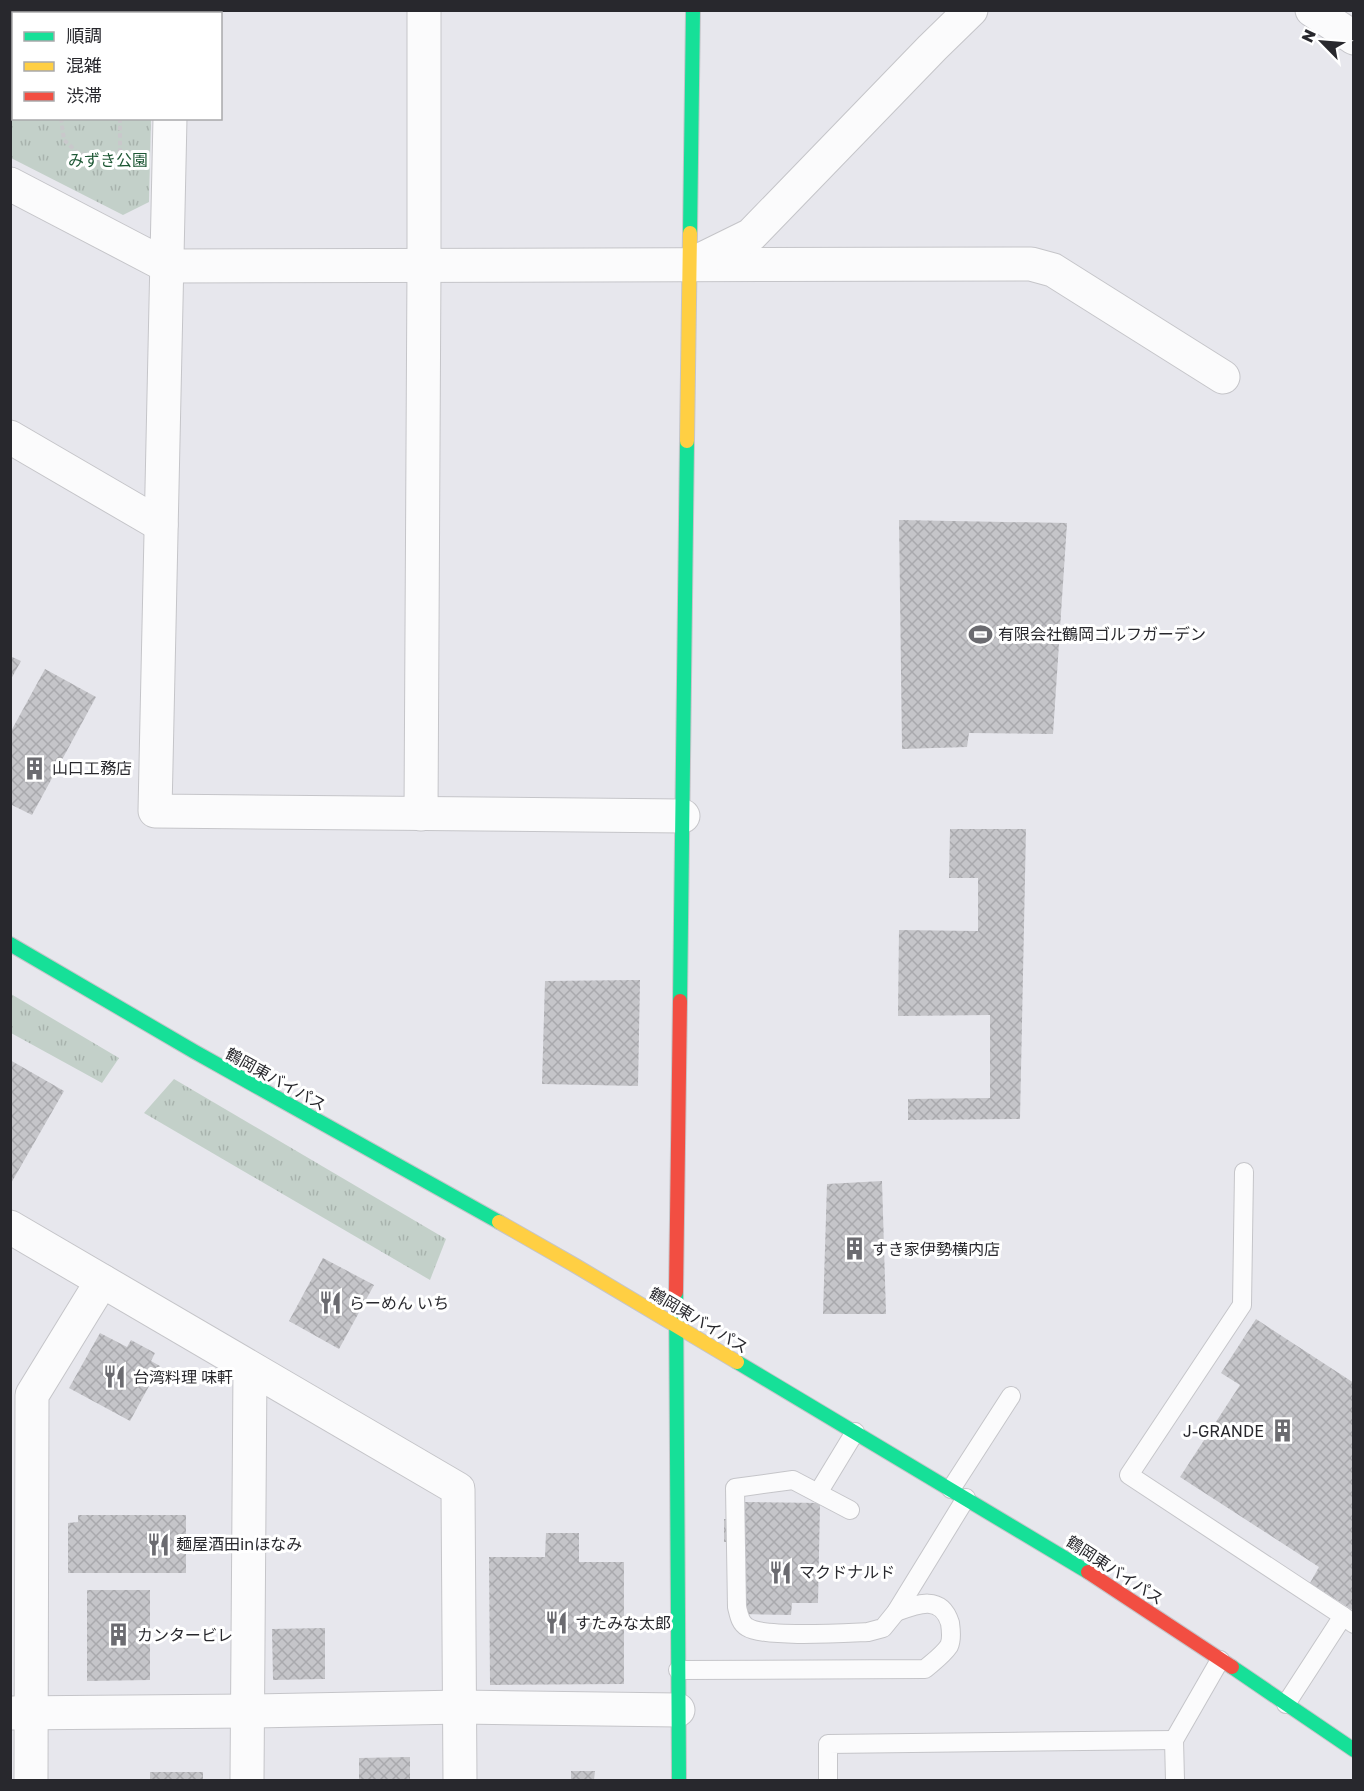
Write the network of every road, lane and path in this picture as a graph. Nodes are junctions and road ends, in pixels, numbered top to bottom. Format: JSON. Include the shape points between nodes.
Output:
{"nodes":[{"id":1,"x":424,"y":10,"type":"edge"},
{"id":2,"x":693,"y":10,"type":"edge"},
{"id":3,"x":972,"y":10,"type":"edge"},
{"id":4,"x":1312,"y":10,"type":"edge"},
{"id":5,"x":1353,"y":39,"type":"edge"},
{"id":6,"x":61,"y":120,"type":"edge"},
{"id":7,"x":120,"y":120,"type":"edge"},
{"id":8,"x":170,"y":120,"type":"edge"},
{"id":9,"x":10,"y":184,"type":"edge"},
{"id":10,"x":690,"y":265,"type":"junction"},
{"id":11,"x":167,"y":266,"type":"junction"},
{"id":12,"x":424,"y":266,"type":"junction"},
{"id":13,"x":1222,"y":377,"type":"dead end"},
{"id":14,"x":10,"y":437,"type":"edge"},
{"id":15,"x":161,"y":525,"type":"junction"},
{"id":16,"x":421,"y":814,"type":"junction"},
{"id":17,"x":683,"y":816,"type":"junction"},
{"id":18,"x":10,"y":944,"type":"edge"},
{"id":19,"x":1244,"y":1172,"type":"dead end"},
{"id":20,"x":10,"y":1227,"type":"edge"},
{"id":21,"x":102,"y":1281,"type":"junction"},
{"id":22,"x":676,"y":1326,"type":"junction"},
{"id":23,"x":250,"y":1368,"type":"junction"},
{"id":24,"x":1011,"y":1396,"type":"dead end"},
{"id":25,"x":855,"y":1432,"type":"junction"},
{"id":26,"x":818,"y":1493,"type":"junction"},
{"id":27,"x":959,"y":1494,"type":"junction"},
{"id":28,"x":850,"y":1510,"type":"dead end"},
{"id":29,"x":896,"y":1612,"type":"junction"},
{"id":30,"x":1348,"y":1620,"type":"edge"},
{"id":31,"x":1220,"y":1660,"type":"junction"},
{"id":32,"x":678,"y":1670,"type":"junction"},
{"id":33,"x":1286,"y":1704,"type":"junction"},
{"id":34,"x":461,"y":1707,"type":"junction"},
{"id":35,"x":678,"y":1710,"type":"junction"},
{"id":36,"x":248,"y":1711,"type":"junction"},
{"id":37,"x":21,"y":1712,"type":"edge"},
{"id":38,"x":1174,"y":1740,"type":"junction"},
{"id":39,"x":1353,"y":1750,"type":"edge"},
{"id":40,"x":31,"y":1780,"type":"edge"},
{"id":41,"x":248,"y":1780,"type":"edge"},
{"id":42,"x":460,"y":1780,"type":"edge"},
{"id":43,"x":679,"y":1780,"type":"edge"},
{"id":44,"x":828,"y":1780,"type":"edge"},
{"id":45,"x":1174,"y":1780,"type":"edge"}],
"edges":[{"from":1,"to":12,"type":"street"},
{"from":2,"to":10,"type":"main road"},
{"from":3,"to":10,"type":"street","via":[[751,235]]},
{"from":4,"to":5,"type":"street"},
{"from":6,"to":7,"type":"path","via":[[64,140],[78,153],[111,164],[120,150]]},
{"from":8,"to":11,"type":"street"},
{"from":9,"to":11,"type":"street"},
{"from":10,"to":12,"type":"street"},
{"from":10,"to":13,"type":"street","via":[[1031,264],[1053,270]]},
{"from":10,"to":17,"type":"main road"},
{"from":11,"to":12,"type":"street"},
{"from":11,"to":15,"type":"street"},
{"from":12,"to":16,"type":"street"},
{"from":14,"to":15,"type":"street"},
{"from":15,"to":16,"type":"street","via":[[155,811]]},
{"from":16,"to":17,"type":"street"},
{"from":17,"to":22,"type":"main road"},
{"from":18,"to":22,"type":"main road","name":"鶴岡東バイパス"},
{"from":19,"to":30,"type":"lane","via":[[1242,1305],[1129,1475]]},
{"from":20,"to":21,"type":"street"},
{"from":21,"to":23,"type":"street"},
{"from":21,"to":37,"type":"street","via":[[32,1395]]},
{"from":22,"to":25,"type":"main road","name":"鶴岡東バイパス"},
{"from":22,"to":32,"type":"main road"},
{"from":23,"to":34,"type":"street","via":[[458,1489]]},
{"from":23,"to":36,"type":"street"},
{"from":24,"to":27,"type":"lane"},
{"from":25,"to":26,"type":"lane"},
{"from":25,"to":27,"type":"main road","name":"鶴岡東バイパス"},
{"from":26,"to":28,"type":"lane"},
{"from":26,"to":29,"type":"lane","via":[[793,1480],[735,1488],[737,1607],[741,1621],[748,1629],[767,1634],[867,1632],[883,1628]]},
{"from":27,"to":29,"type":"lane"},
{"from":27,"to":31,"type":"main road","name":"鶴岡東バイパス","via":[[1135,1602]]},
{"from":29,"to":32,"type":"lane","via":[[917,1604],[936,1604],[946,1612],[950,1644],[925,1669]]},
{"from":30,"to":33,"type":"lane"},
{"from":31,"to":33,"type":"main road","name":"鶴岡東バイパス"},
{"from":31,"to":38,"type":"lane"},
{"from":32,"to":35,"type":"main road"},
{"from":33,"to":39,"type":"main road","name":"鶴岡東バイパス"},
{"from":34,"to":35,"type":"street"},
{"from":34,"to":36,"type":"street"},
{"from":34,"to":42,"type":"street"},
{"from":35,"to":43,"type":"main road"},
{"from":36,"to":37,"type":"street"},
{"from":36,"to":41,"type":"street"},
{"from":37,"to":40,"type":"street"},
{"from":38,"to":44,"type":"lane","via":[[828,1744]]},
{"from":38,"to":45,"type":"lane"}]}
